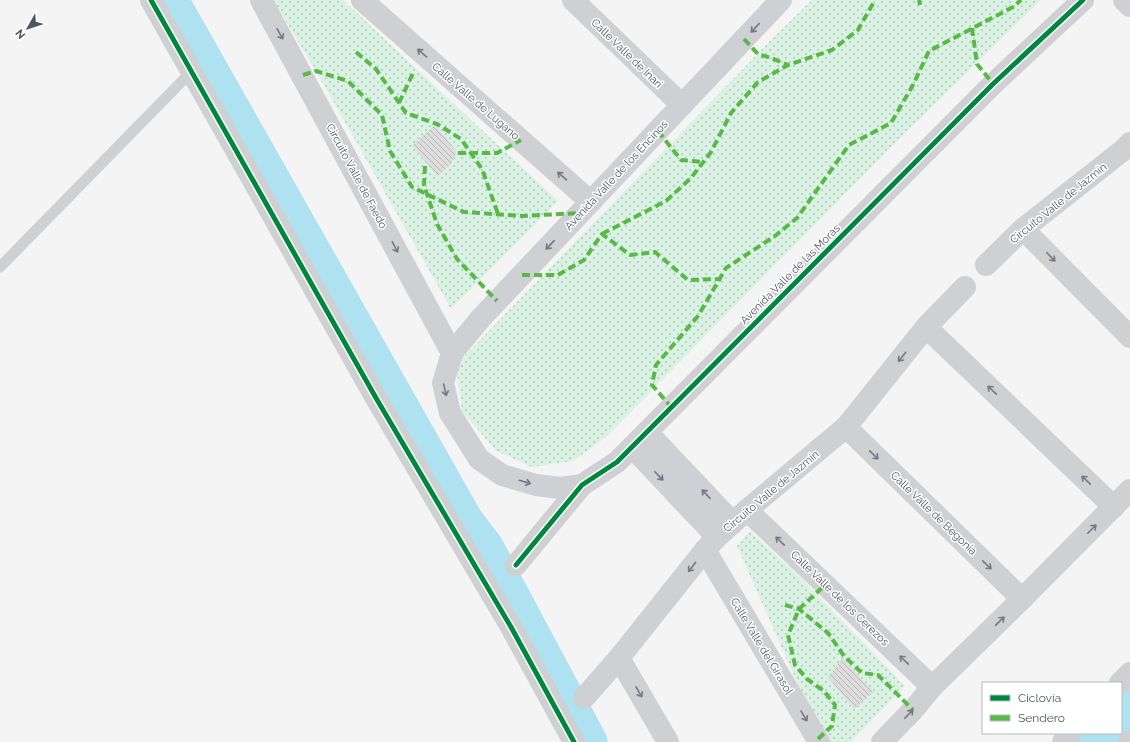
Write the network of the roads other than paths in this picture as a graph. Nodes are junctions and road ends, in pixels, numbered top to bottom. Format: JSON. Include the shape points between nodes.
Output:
{"nodes":[{"id":1,"x":151,"y":0,"type":"edge"},
{"id":2,"x":261,"y":0,"type":"edge"},
{"id":3,"x":362,"y":0,"type":"edge"},
{"id":4,"x":573,"y":0,"type":"edge"},
{"id":5,"x":781,"y":0,"type":"edge"},
{"id":6,"x":1083,"y":0,"type":"edge"},
{"id":7,"x":1124,"y":0,"type":"edge"},
{"id":8,"x":1130,"y":6,"type":"edge"},
{"id":9,"x":192,"y":71,"type":"junction"},
{"id":10,"x":682,"y":105,"type":"junction"},
{"id":11,"x":1127,"y":151,"type":"edge"},
{"id":12,"x":591,"y":202,"type":"junction"},
{"id":13,"x":1023,"y":229,"type":"junction"},
{"id":14,"x":986,"y":265,"type":"dead end"},
{"id":15,"x":0,"y":266,"type":"edge"},
{"id":16,"x":965,"y":288,"type":"dead end"},
{"id":17,"x":926,"y":327,"type":"junction"},
{"id":18,"x":1130,"y":337,"type":"edge"},
{"id":19,"x":452,"y":353,"type":"junction"},
{"id":20,"x":846,"y":427,"type":"junction"},
{"id":21,"x":648,"y":432,"type":"junction"},
{"id":22,"x":632,"y":447,"type":"junction"},
{"id":23,"x":582,"y":485,"type":"junction"},
{"id":24,"x":1130,"y":490,"type":"edge"},
{"id":25,"x":1114,"y":507,"type":"junction"},
{"id":26,"x":726,"y":530,"type":"junction"},
{"id":27,"x":516,"y":565,"type":"dead end"},
{"id":28,"x":1022,"y":599,"type":"junction"},
{"id":29,"x":619,"y":658,"type":"junction"},
{"id":30,"x":1130,"y":673,"type":"edge"},
{"id":31,"x":1121,"y":682,"type":"edge"},
{"id":32,"x":932,"y":687,"type":"junction"},
{"id":33,"x":584,"y":698,"type":"dead end"},
{"id":34,"x":1071,"y":734,"type":"edge"},
{"id":35,"x":574,"y":742,"type":"edge"},
{"id":36,"x":668,"y":742,"type":"edge"},
{"id":37,"x":819,"y":742,"type":"edge"},
{"id":38,"x":882,"y":742,"type":"edge"},
{"id":39,"x":1063,"y":742,"type":"edge"}],
"edges":[{"from":1,"to":9,"type":"street"},
{"from":2,"to":19,"type":"street","name":"Circuito Valle de Faedo","one_way":true},
{"from":12,"to":3,"type":"street","name":"Calle Valle de Lugano","one_way":true},
{"from":4,"to":10,"type":"street","name":"Calle Valle de Inari"},
{"from":5,"to":10,"type":"street","name":"Avenida Valle de los Encinos","one_way":true},
{"from":6,"to":21,"type":"street","name":"Avenida Valle de las Moras","via":[[993,84]]},
{"from":7,"to":8,"type":"street"},
{"from":9,"to":15,"type":"lane"},
{"from":9,"to":35,"type":"street","via":[[376,398],[511,627]]},
{"from":10,"to":12,"type":"street","name":"Avenida Valle de los Encinos"},
{"from":11,"to":13,"type":"street","name":"Circuito Valle de Jazmín"},
{"from":12,"to":19,"type":"street","name":"Avenida Valle de los Encinos","one_way":true,"via":[[481,318]]},
{"from":13,"to":14,"type":"street","name":"Circuito Valle de Jazmín"},
{"from":13,"to":18,"type":"street","one_way":true},
{"from":16,"to":17,"type":"street","name":"Circuito Valle de Jazmín"},
{"from":17,"to":20,"type":"street","name":"Circuito Valle de Jazmín","one_way":true},
{"from":25,"to":17,"type":"street","one_way":true},
{"from":19,"to":23,"type":"street","name":"Avenida Valle de las Moras","one_way":true,"via":[[443,383],[450,413],[479,459],[502,475],[536,485],[560,488]]},
{"from":20,"to":26,"type":"street","name":"Circuito Valle de Jazmín"},
{"from":20,"to":28,"type":"street","name":"Calle Valle de Begonia","one_way":true},
{"from":21,"to":22,"type":"street","name":"Avenida Valle de las Moras"},
{"from":26,"to":21,"type":"street","one_way":true},
{"from":22,"to":23,"type":"street","name":"Avenida Valle de las Moras","via":[[617,462]]},
{"from":22,"to":26,"type":"street","one_way":true},
{"from":23,"to":27,"type":"street","name":"Avenida Valle de las Moras"},
{"from":24,"to":25,"type":"street"},
{"from":28,"to":25,"type":"street","one_way":true},
{"from":26,"to":29,"type":"street","name":"Circuito Valle de Jazmín","one_way":true},
{"from":32,"to":26,"type":"street","name":"Calle Valle de los Cerezos","one_way":true},
{"from":26,"to":37,"type":"street","name":"Calle Valle del Girasol","one_way":true},
{"from":32,"to":28,"type":"street","one_way":true},
{"from":29,"to":33,"type":"street","name":"Circuito Valle de Jazmín"},
{"from":29,"to":36,"type":"street","one_way":true},
{"from":30,"to":31,"type":"street"},
{"from":38,"to":32,"type":"street","one_way":true,"via":[[914,710]]},
{"from":34,"to":39,"type":"street"}]}
